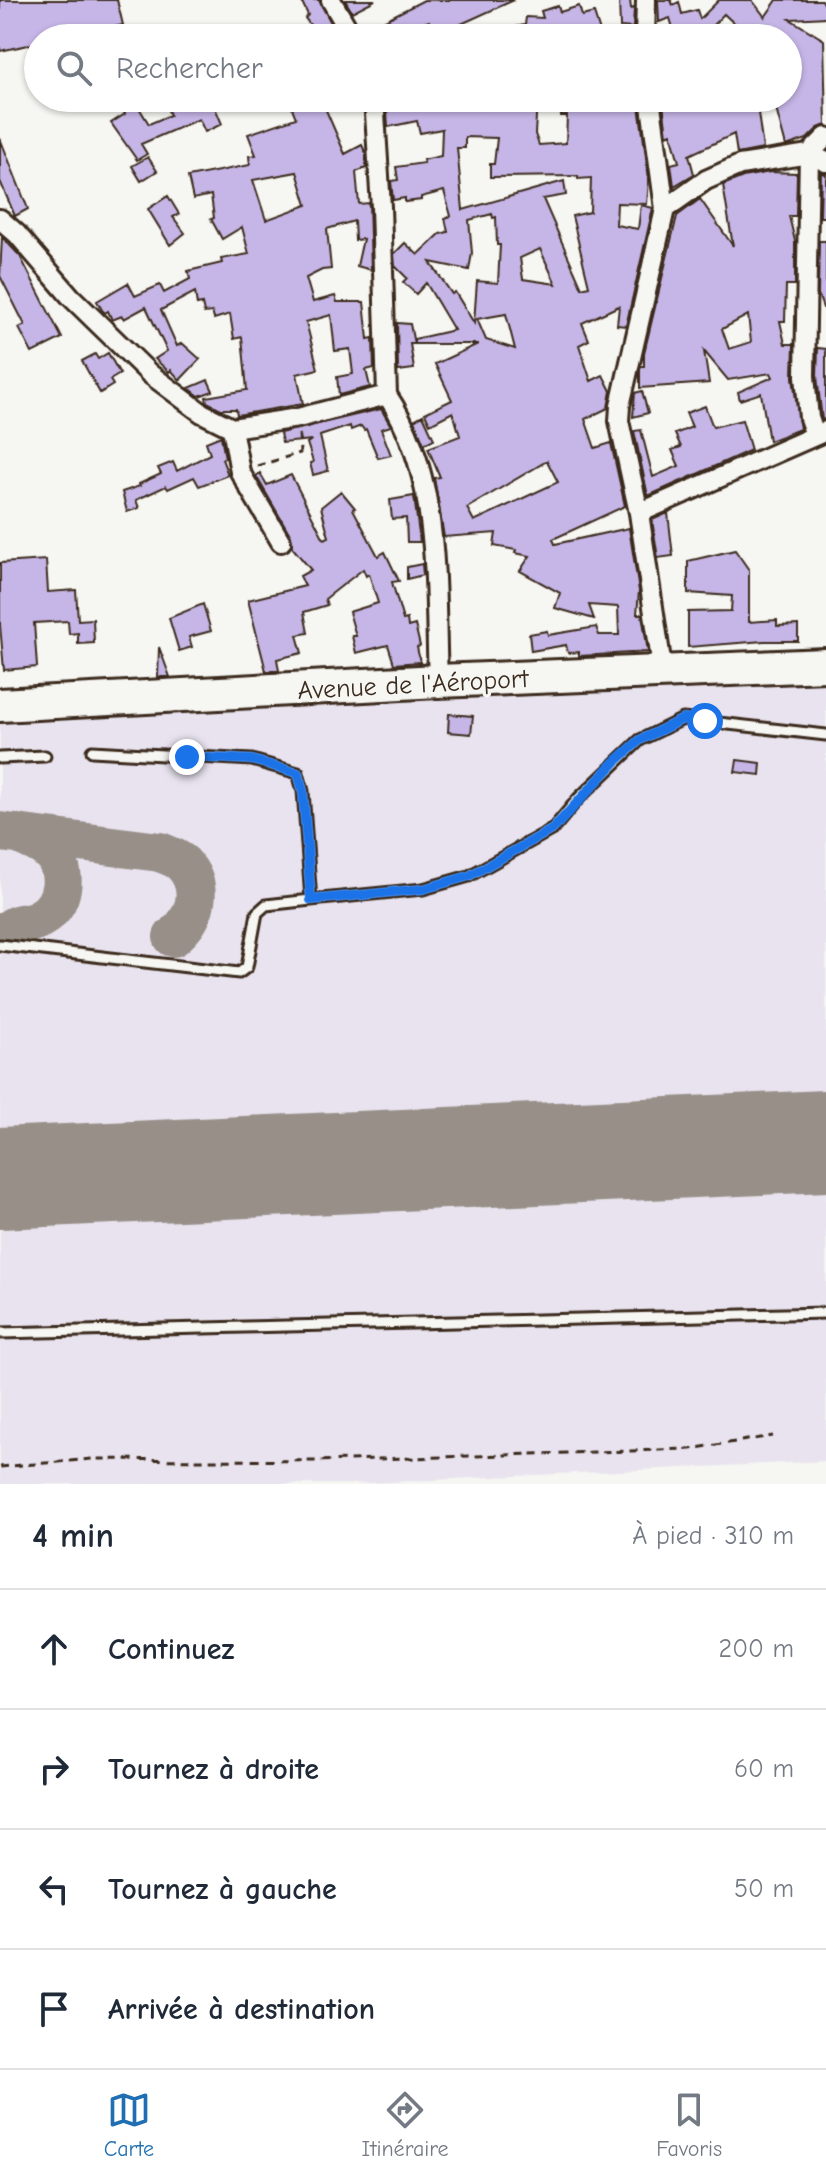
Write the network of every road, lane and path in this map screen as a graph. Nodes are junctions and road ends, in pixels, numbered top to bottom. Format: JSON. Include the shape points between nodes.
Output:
{"nodes":[{"id":1,"x":331,"y":0,"type":"edge"},
{"id":2,"x":646,"y":0,"type":"edge"},
{"id":3,"x":345,"y":24,"type":"edge"},
{"id":4,"x":645,"y":24,"type":"edge"},
{"id":5,"x":375,"y":112,"type":"edge"},
{"id":6,"x":652,"y":112,"type":"edge"},
{"id":7,"x":826,"y":137,"type":"edge"},
{"id":8,"x":818,"y":158,"type":"edge"},
{"id":9,"x":665,"y":209,"type":"junction"},
{"id":10,"x":0,"y":219,"type":"edge"},
{"id":11,"x":387,"y":395,"type":"junction"},
{"id":12,"x":298,"y":418,"type":"junction"},
{"id":13,"x":232,"y":428,"type":"junction"},
{"id":14,"x":821,"y":433,"type":"edge"},
{"id":15,"x":240,"y":472,"type":"junction"},
{"id":16,"x":639,"y":513,"type":"junction"},
{"id":17,"x":281,"y":542,"type":"dead end"},
{"id":18,"x":826,"y":665,"type":"edge"},
{"id":19,"x":663,"y":674,"type":"junction"},
{"id":20,"x":438,"y":681,"type":"junction"},
{"id":21,"x":0,"y":705,"type":"edge"},
{"id":22,"x":826,"y":735,"type":"edge"},
{"id":23,"x":92,"y":751,"type":"dead end"},
{"id":24,"x":45,"y":756,"type":"dead end"},
{"id":25,"x":0,"y":758,"type":"edge"},
{"id":26,"x":311,"y":900,"type":"junction"},
{"id":27,"x":0,"y":945,"type":"edge"},
{"id":28,"x":826,"y":1313,"type":"edge"},
{"id":29,"x":0,"y":1333,"type":"edge"},
{"id":30,"x":773,"y":1436,"type":"dead end"},
{"id":31,"x":0,"y":1467,"type":"edge"}],
"edges":[{"from":1,"to":3,"type":"street"},
{"from":2,"to":4,"type":"street"},
{"from":5,"to":11,"type":"street"},
{"from":6,"to":9,"type":"street"},
{"from":7,"to":8,"type":"street"},
{"from":8,"to":9,"type":"street","via":[[740,165],[706,180]]},
{"from":8,"to":14,"type":"street","via":[[805,376],[809,418]]},
{"from":9,"to":16,"type":"street","via":[[620,406],[620,436]]},
{"from":10,"to":13,"type":"street","via":[[150,374]]},
{"from":11,"to":12,"type":"street"},
{"from":11,"to":20,"type":"street","via":[[411,440],[430,514]]},
{"from":12,"to":13,"type":"street"},
{"from":12,"to":15,"type":"path","via":[[300,453]]},
{"from":13,"to":15,"type":"street"},
{"from":14,"to":16,"type":"street"},
{"from":15,"to":17,"type":"street"},
{"from":16,"to":19,"type":"street"},
{"from":18,"to":19,"type":"highway","name":"Avenue de l'Aéroport"},
{"from":19,"to":20,"type":"highway","name":"Avenue de l'Aéroport"},
{"from":20,"to":21,"type":"highway","name":"Avenue de l'Aéroport"},
{"from":22,"to":26,"type":"lane","via":[[683,719],[640,740],[553,829],[469,876],[423,889]]},
{"from":23,"to":26,"type":"lane","via":[[252,760],[298,773]]},
{"from":24,"to":25,"type":"lane"},
{"from":26,"to":27,"type":"lane","via":[[266,905],[257,913],[247,967],[239,973]]},
{"from":28,"to":29,"type":"lane"},
{"from":30,"to":31,"type":"path","via":[[690,1449],[317,1461],[92,1459]]}]}
